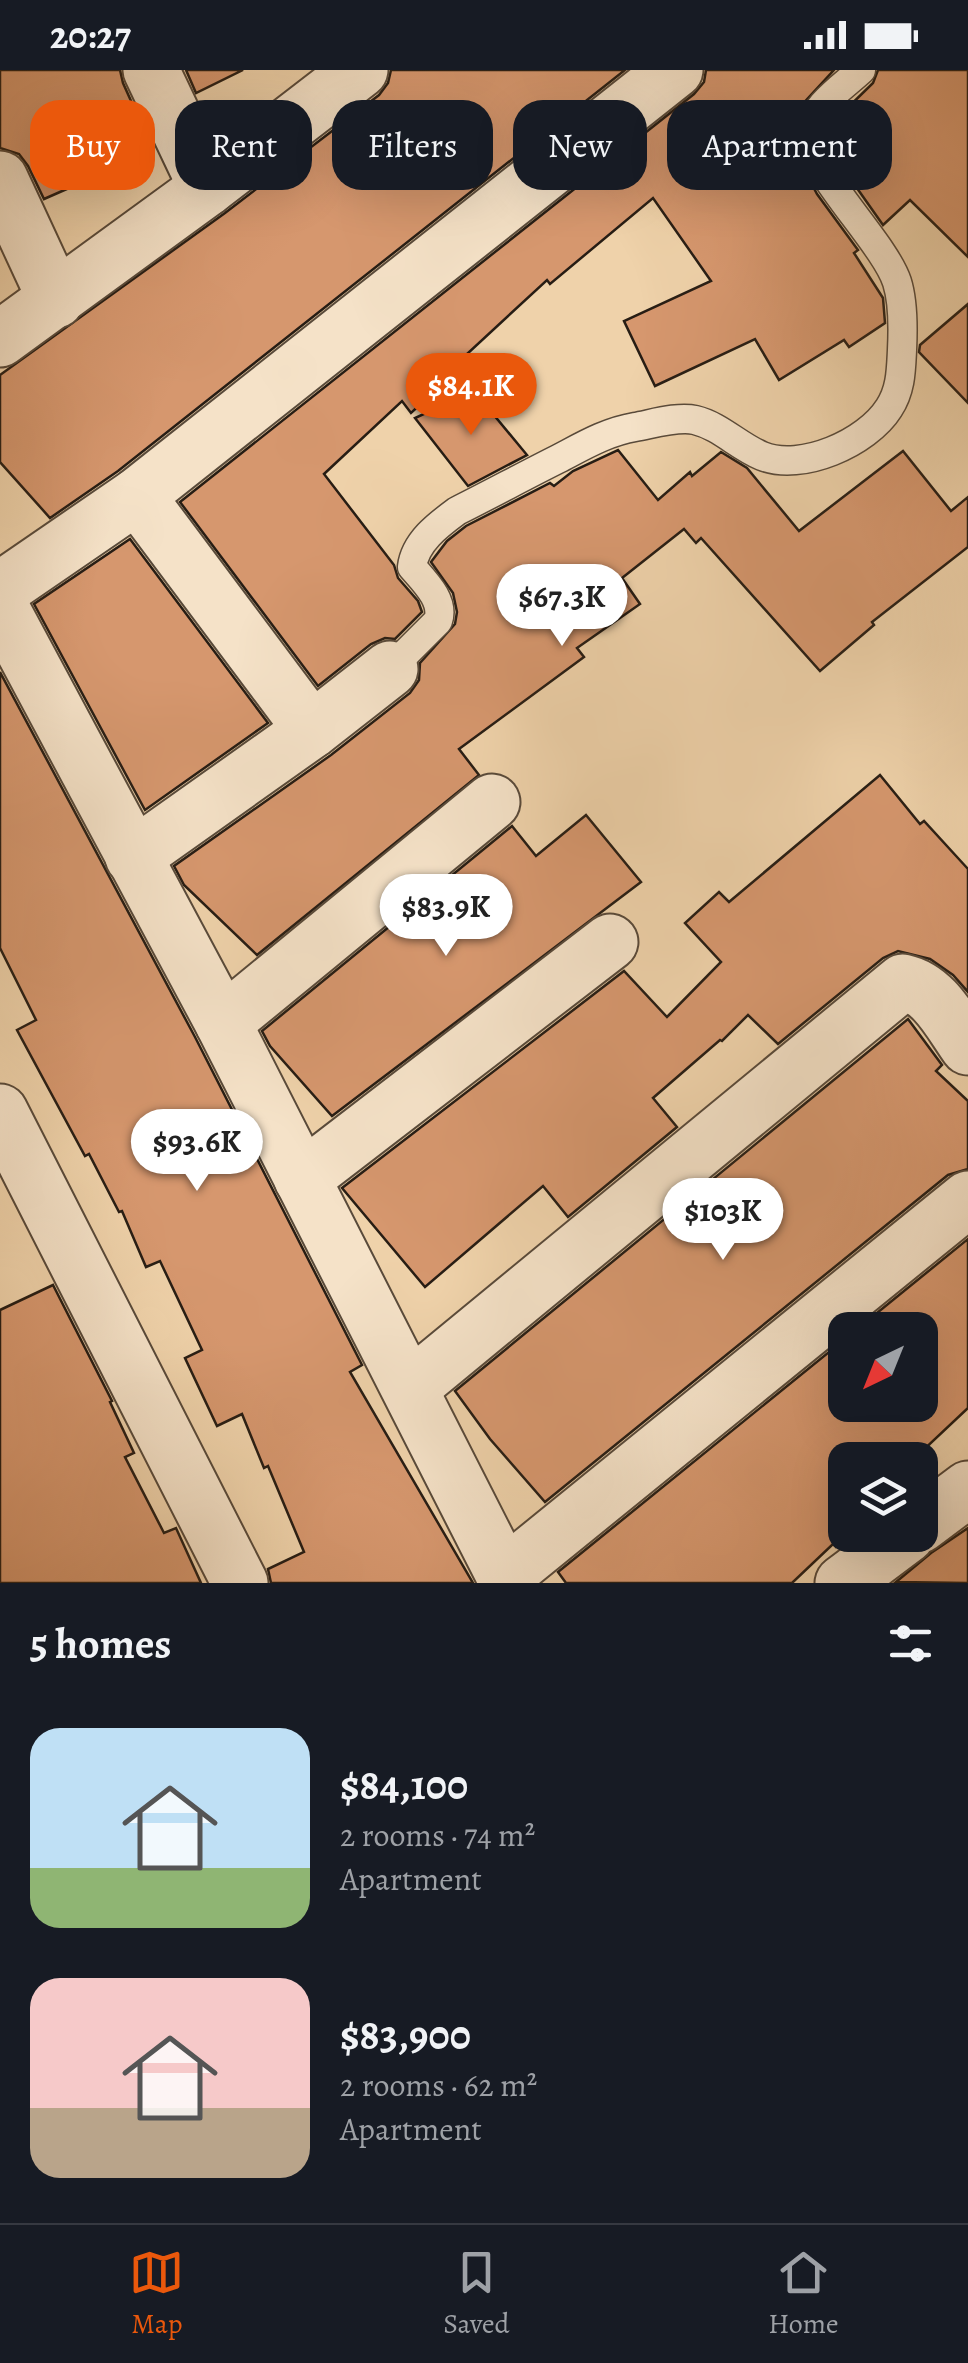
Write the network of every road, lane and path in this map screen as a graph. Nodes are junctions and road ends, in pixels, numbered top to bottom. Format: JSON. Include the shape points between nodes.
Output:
{"nodes":[{"id":1,"x":151,"y":70,"type":"edge"},
{"id":2,"x":360,"y":70,"type":"edge"},
{"id":3,"x":675,"y":70,"type":"edge"},
{"id":4,"x":861,"y":70,"type":"edge"},
{"id":5,"x":312,"y":107,"type":"edge"},
{"id":6,"x":175,"y":121,"type":"edge"},
{"id":7,"x":0,"y":179,"type":"edge"},
{"id":8,"x":203,"y":190,"type":"edge"},
{"id":9,"x":56,"y":300,"type":"junction"},
{"id":10,"x":0,"y":339,"type":"edge"},
{"id":11,"x":137,"y":496,"type":"junction"},
{"id":12,"x":0,"y":590,"type":"edge"},
{"id":13,"x":0,"y":606,"type":"edge"},
{"id":14,"x":390,"y":669,"type":"joint"},
{"id":15,"x":312,"y":730,"type":"junction"},
{"id":16,"x":492,"y":802,"type":"dead end"},
{"id":17,"x":132,"y":857,"type":"junction"},
{"id":18,"x":610,"y":942,"type":"dead end"},
{"id":19,"x":223,"y":1023,"type":"junction"},
{"id":20,"x":968,"y":1046,"type":"edge"},
{"id":21,"x":1,"y":1118,"type":"edge"},
{"id":22,"x":302,"y":1180,"type":"junction"},
{"id":23,"x":968,"y":1199,"type":"edge"},
{"id":24,"x":411,"y":1386,"type":"junction"},
{"id":25,"x":968,"y":1489,"type":"edge"},
{"id":26,"x":938,"y":1512,"type":"edge"},
{"id":27,"x":885,"y":1552,"type":"edge"},
{"id":28,"x":506,"y":1580,"type":"edge"},
{"id":29,"x":240,"y":1583,"type":"edge"},
{"id":30,"x":844,"y":1583,"type":"edge"}],
"edges":[{"from":1,"to":6,"type":"street"},
{"from":2,"to":5,"type":"street"},
{"from":3,"to":11,"type":"street"},
{"from":4,"to":14,"type":"lane","via":[[825,103],[808,135],[836,192],[898,284],[900,382],[889,409],[840,446],[782,462],[691,419],[598,437],[438,525],[412,567],[441,612]]},
{"from":7,"to":9,"type":"street"},
{"from":8,"to":9,"type":"street"},
{"from":9,"to":10,"type":"street"},
{"from":11,"to":12,"type":"street"},
{"from":11,"to":15,"type":"street"},
{"from":13,"to":17,"type":"street"},
{"from":14,"to":15,"type":"street"},
{"from":15,"to":17,"type":"street"},
{"from":16,"to":19,"type":"street"},
{"from":17,"to":19,"type":"street"},
{"from":18,"to":22,"type":"street"},
{"from":19,"to":22,"type":"street"},
{"from":20,"to":24,"type":"street","via":[[934,998],[903,982]]},
{"from":21,"to":29,"type":"street"},
{"from":22,"to":24,"type":"street"},
{"from":23,"to":28,"type":"street"},
{"from":24,"to":28,"type":"street"},
{"from":25,"to":26,"type":"street"},
{"from":27,"to":30,"type":"street"}]}
